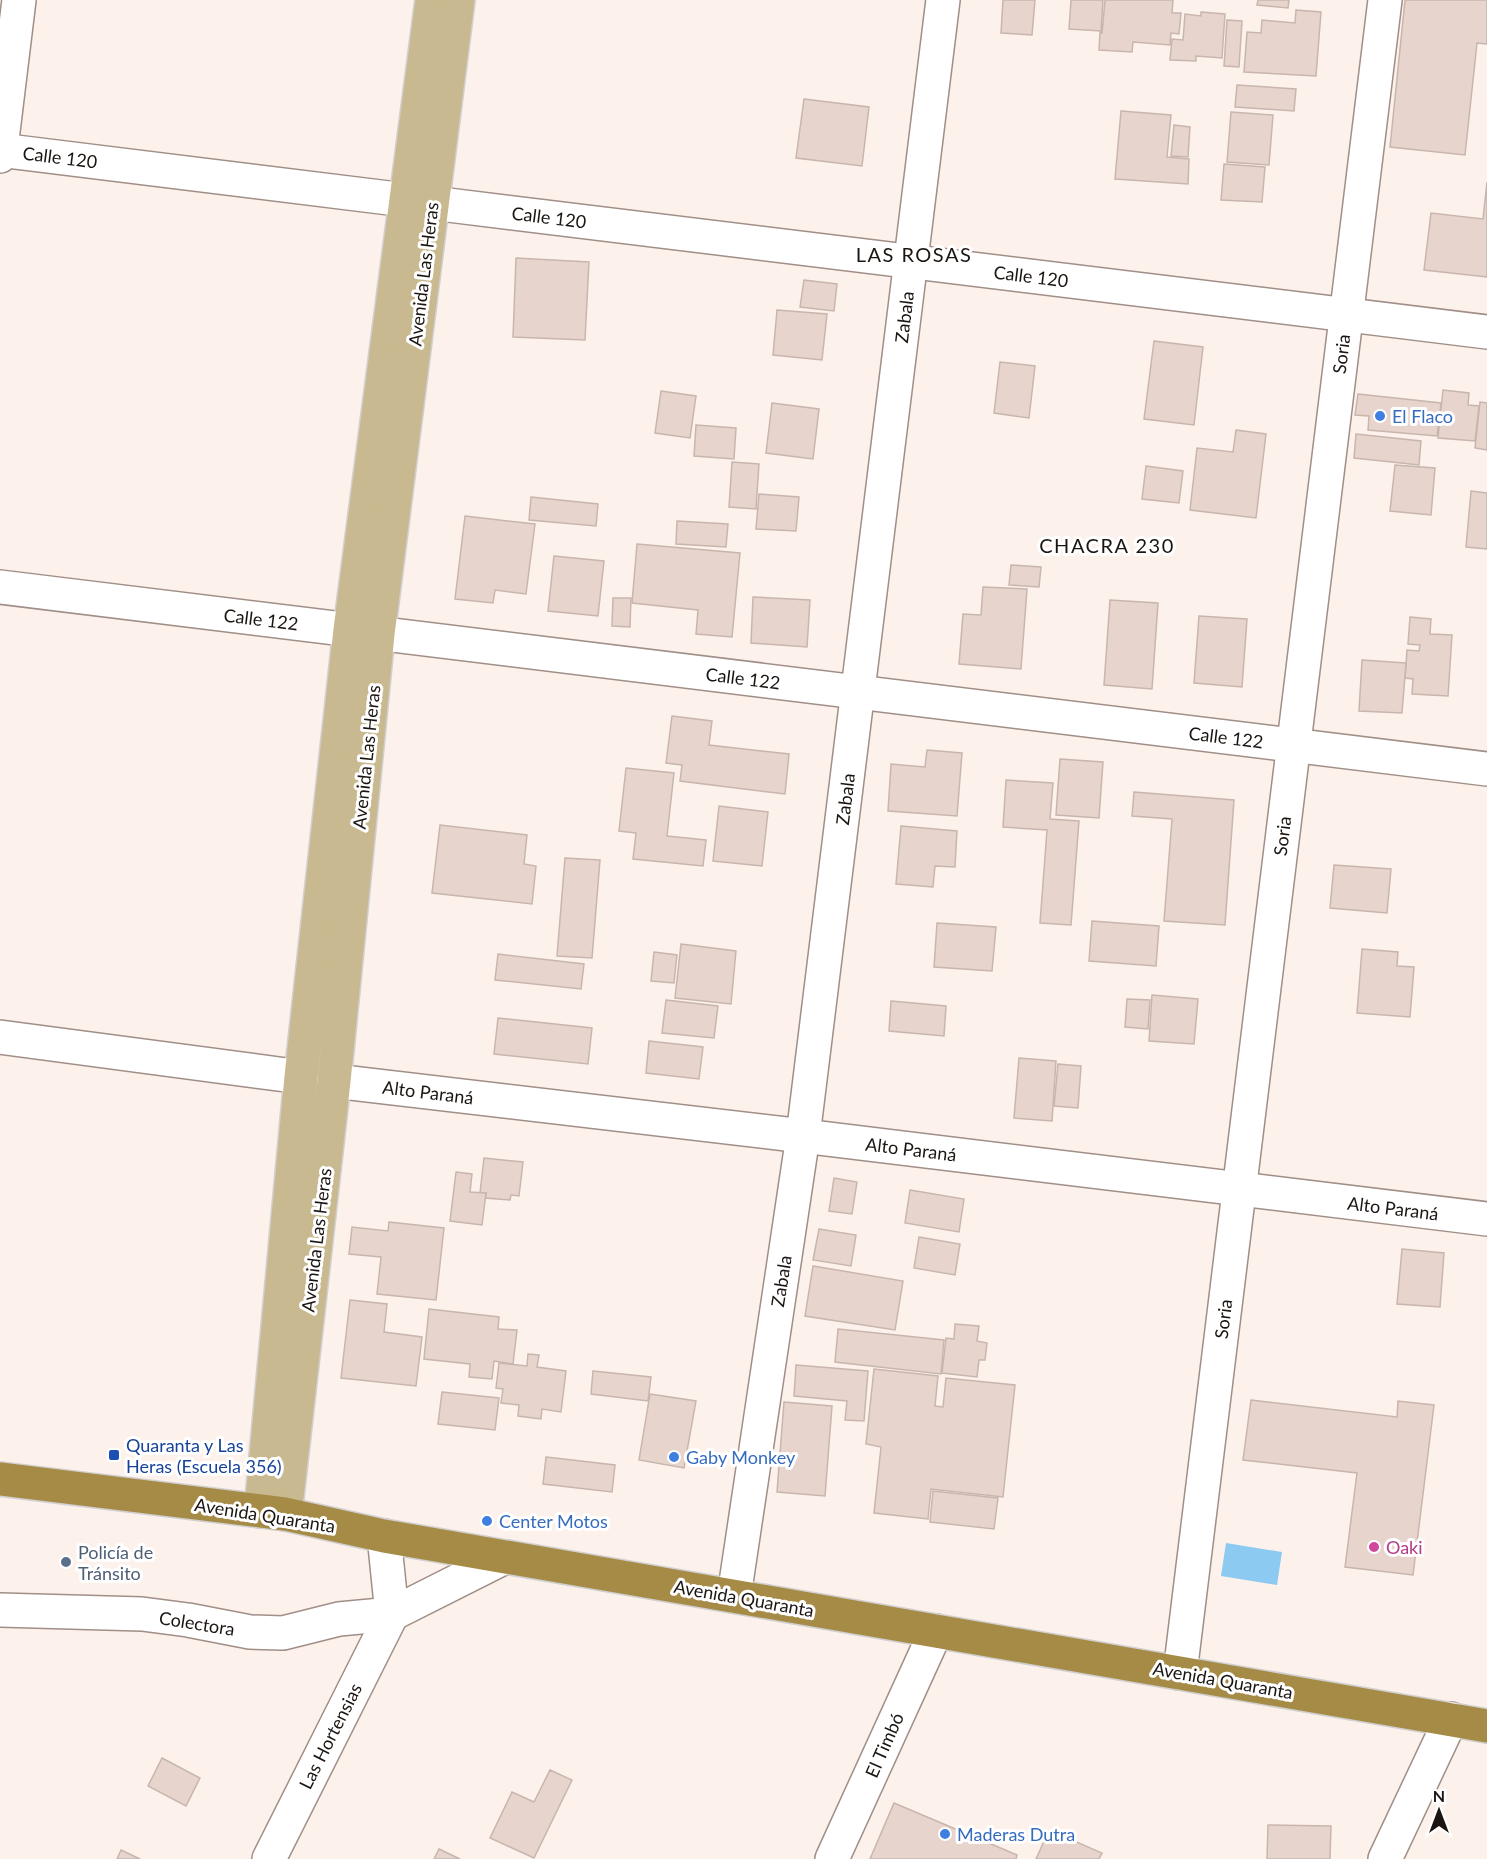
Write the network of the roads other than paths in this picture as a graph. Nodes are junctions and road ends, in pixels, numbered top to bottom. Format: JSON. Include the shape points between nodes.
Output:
{"nodes":[{"id":1,"x":19,"y":0,"type":"edge"},
{"id":2,"x":432,"y":0,"type":"edge"},
{"id":3,"x":458,"y":0,"type":"edge"},
{"id":4,"x":943,"y":0,"type":"edge"},
{"id":5,"x":1385,"y":0,"type":"edge"},
{"id":6,"x":0,"y":150,"type":"edge"},
{"id":7,"x":0,"y":156,"type":"edge"},
{"id":8,"x":419,"y":201,"type":"junction"},
{"id":9,"x":911,"y":262,"type":"junction"},
{"id":10,"x":1346,"y":314,"type":"junction"},
{"id":11,"x":1487,"y":332,"type":"edge"},
{"id":12,"x":0,"y":587,"type":"edge"},
{"id":13,"x":364,"y":632,"type":"junction"},
{"id":14,"x":858,"y":692,"type":"junction"},
{"id":15,"x":1293,"y":745,"type":"junction"},
{"id":16,"x":1487,"y":769,"type":"edge"},
{"id":17,"x":0,"y":1037,"type":"edge"},
{"id":18,"x":301,"y":1077,"type":"junction"},
{"id":19,"x":334,"y":1081,"type":"junction"},
{"id":20,"x":803,"y":1136,"type":"junction"},
{"id":21,"x":1239,"y":1189,"type":"junction"},
{"id":22,"x":1487,"y":1219,"type":"edge"},
{"id":23,"x":0,"y":1479,"type":"edge"},
{"id":24,"x":273,"y":1513,"type":"junction"},
{"id":25,"x":384,"y":1536,"type":"junction"},
{"id":26,"x":505,"y":1557,"type":"junction"},
{"id":27,"x":734,"y":1596,"type":"junction"},
{"id":28,"x":0,"y":1610,"type":"edge"},
{"id":29,"x":392,"y":1614,"type":"junction"},
{"id":30,"x":936,"y":1631,"type":"junction"},
{"id":31,"x":1180,"y":1673,"type":"junction"},
{"id":32,"x":1451,"y":1719,"type":"junction"},
{"id":33,"x":1487,"y":1726,"type":"edge"},
{"id":34,"x":269,"y":1859,"type":"edge"},
{"id":35,"x":832,"y":1859,"type":"edge"},
{"id":36,"x":1385,"y":1859,"type":"edge"}],
"edges":[{"from":1,"to":6,"type":"street"},
{"from":2,"to":8,"type":"main road","name":"Avenida Las Heras"},
{"from":3,"to":8,"type":"main road","name":"Avenida Las Heras"},
{"from":4,"to":9,"type":"street","name":"Zabala"},
{"from":5,"to":10,"type":"street","name":"Soria"},
{"from":6,"to":7,"type":"street"},
{"from":6,"to":8,"type":"street","name":"Calle 120"},
{"from":8,"to":9,"type":"street","name":"Calle 120"},
{"from":8,"to":13,"type":"main road","name":"Avenida Las Heras"},
{"from":9,"to":10,"type":"street","name":"Calle 120"},
{"from":9,"to":14,"type":"street","name":"Zabala"},
{"from":10,"to":11,"type":"street","name":"Calle 120"},
{"from":10,"to":15,"type":"street","name":"Soria"},
{"from":12,"to":13,"type":"street","name":"Calle 122"},
{"from":13,"to":14,"type":"street","name":"Calle 122"},
{"from":13,"to":18,"type":"main road","name":"Avenida Las Heras"},
{"from":13,"to":19,"type":"main road","name":"Avenida Las Heras"},
{"from":14,"to":15,"type":"street","name":"Calle 122"},
{"from":14,"to":20,"type":"street","name":"Zabala"},
{"from":15,"to":16,"type":"street","name":"Calle 122"},
{"from":15,"to":21,"type":"street","name":"Soria"},
{"from":17,"to":18,"type":"street"},
{"from":18,"to":24,"type":"main road","name":"Avenida Las Heras"},
{"from":19,"to":20,"type":"street","name":"Alto Paraná"},
{"from":19,"to":24,"type":"main road","name":"Avenida Las Heras"},
{"from":20,"to":21,"type":"street","name":"Alto Paraná"},
{"from":20,"to":27,"type":"street","name":"Zabala"},
{"from":21,"to":22,"type":"street","name":"Alto Paraná"},
{"from":21,"to":31,"type":"street","name":"Soria"},
{"from":23,"to":24,"type":"highway","name":"Avenida Quaranta"},
{"from":24,"to":25,"type":"highway","name":"Avenida Quaranta"},
{"from":25,"to":26,"type":"highway","name":"Avenida Quaranta"},
{"from":25,"to":29,"type":"street"},
{"from":26,"to":27,"type":"highway","name":"Avenida Quaranta"},
{"from":26,"to":29,"type":"street"},
{"from":27,"to":30,"type":"highway","name":"Avenida Quaranta"},
{"from":28,"to":29,"type":"street","name":"Colectora","via":[[142,1614],[272,1633],[339,1619]]},
{"from":29,"to":34,"type":"street","name":"Las Hortensias"},
{"from":30,"to":31,"type":"highway","name":"Avenida Quaranta"},
{"from":30,"to":35,"type":"street","name":"El Timbó"},
{"from":31,"to":32,"type":"highway","name":"Avenida Quaranta"},
{"from":32,"to":33,"type":"highway","name":"Avenida Quaranta"},
{"from":32,"to":36,"type":"street"}]}
